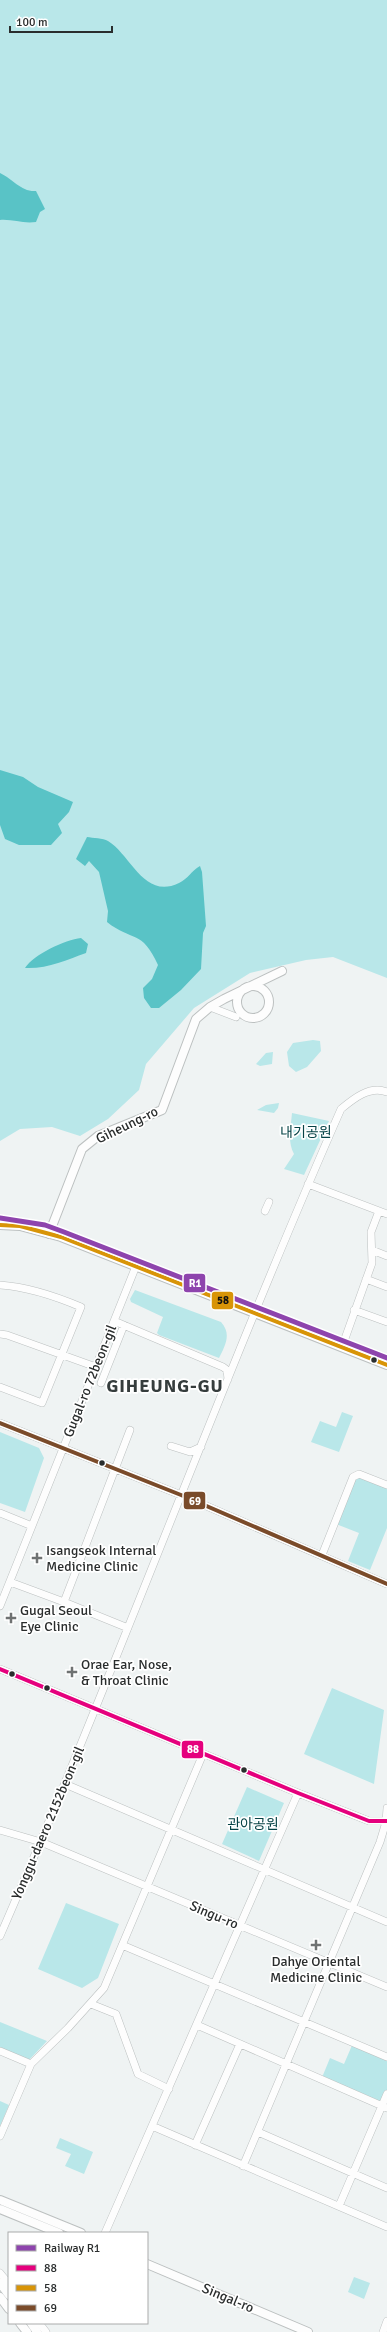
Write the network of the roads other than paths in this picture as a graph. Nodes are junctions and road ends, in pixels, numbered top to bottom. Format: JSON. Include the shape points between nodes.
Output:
{"nodes":[{"id":1,"x":282,"y":971,"type":"dead end"},
{"id":2,"x":210,"y":1007,"type":"junction"},
{"id":3,"x":236,"y":1017,"type":"dead end"},
{"id":4,"x":387,"y":1092,"type":"edge"},
{"id":5,"x":308,"y":1184,"type":"junction"},
{"id":6,"x":270,"y":1202,"type":"dead end"},
{"id":7,"x":265,"y":1211,"type":"dead end"},
{"id":8,"x":379,"y":1211,"type":"junction"},
{"id":9,"x":387,"y":1214,"type":"edge"},
{"id":10,"x":0,"y":1225,"type":"edge"},
{"id":11,"x":49,"y":1234,"type":"junction"},
{"id":12,"x":372,"y":1250,"type":"junction"},
{"id":13,"x":387,"y":1256,"type":"edge"},
{"id":14,"x":136,"y":1266,"type":"junction"},
{"id":15,"x":366,"y":1279,"type":"junction"},
{"id":16,"x":0,"y":1285,"type":"edge"},
{"id":17,"x":387,"y":1287,"type":"edge"},
{"id":18,"x":354,"y":1310,"type":"junction"},
{"id":19,"x":253,"y":1313,"type":"junction"},
{"id":20,"x":114,"y":1321,"type":"junction"},
{"id":21,"x":387,"y":1322,"type":"edge"},
{"id":22,"x":124,"y":1325,"type":"junction"},
{"id":23,"x":0,"y":1334,"type":"edge"},
{"id":24,"x":342,"y":1347,"type":"junction"},
{"id":25,"x":62,"y":1355,"type":"junction"},
{"id":26,"x":387,"y":1365,"type":"edge"},
{"id":27,"x":96,"y":1367,"type":"junction"},
{"id":28,"x":228,"y":1379,"type":"junction"},
{"id":29,"x":101,"y":1382,"type":"dead end"},
{"id":30,"x":0,"y":1387,"type":"edge"},
{"id":31,"x":0,"y":1423,"type":"edge"},
{"id":32,"x":130,"y":1430,"type":"dead end"},
{"id":33,"x":171,"y":1446,"type":"dead end"},
{"id":34,"x":201,"y":1447,"type":"junction"},
{"id":35,"x":63,"y":1448,"type":"junction"},
{"id":36,"x":116,"y":1469,"type":"junction"},
{"id":37,"x":387,"y":1485,"type":"edge"},
{"id":38,"x":181,"y":1494,"type":"junction"},
{"id":39,"x":0,"y":1513,"type":"edge"},
{"id":40,"x":32,"y":1526,"type":"junction"},
{"id":41,"x":322,"y":1555,"type":"junction"},
{"id":42,"x":10,"y":1582,"type":"junction"},
{"id":43,"x":387,"y":1584,"type":"edge"},
{"id":44,"x":64,"y":1602,"type":"junction"},
{"id":45,"x":0,"y":1606,"type":"edge"},
{"id":46,"x":128,"y":1628,"type":"junction"},
{"id":47,"x":0,"y":1669,"type":"edge"},
{"id":48,"x":96,"y":1709,"type":"junction"},
{"id":49,"x":203,"y":1754,"type":"junction"},
{"id":50,"x":65,"y":1784,"type":"junction"},
{"id":51,"x":298,"y":1793,"type":"junction"},
{"id":52,"x":387,"y":1808,"type":"edge"},
{"id":53,"x":386,"y":1822,"type":"edge"},
{"id":54,"x":170,"y":1829,"type":"junction"},
{"id":55,"x":0,"y":1830,"type":"edge"},
{"id":56,"x":41,"y":1842,"type":"junction"},
{"id":57,"x":380,"y":1842,"type":"junction"},
{"id":58,"x":387,"y":1845,"type":"edge"},
{"id":59,"x":265,"y":1870,"type":"junction"},
{"id":60,"x":146,"y":1886,"type":"junction"},
{"id":61,"x":352,"y":1908,"type":"junction"},
{"id":62,"x":387,"y":1922,"type":"edge"},
{"id":63,"x":241,"y":1926,"type":"junction"},
{"id":64,"x":0,"y":1936,"type":"edge"},
{"id":65,"x":122,"y":1945,"type":"junction"},
{"id":66,"x":329,"y":1963,"type":"junction"},
{"id":67,"x":216,"y":1984,"type":"junction"},
{"id":68,"x":387,"y":1987,"type":"edge"},
{"id":69,"x":90,"y":2004,"type":"junction"},
{"id":70,"x":304,"y":2021,"type":"junction"},
{"id":71,"x":197,"y":2025,"type":"junction"},
{"id":72,"x":240,"y":2044,"type":"junction"},
{"id":73,"x":0,"y":2051,"type":"edge"},
{"id":74,"x":387,"y":2057,"type":"edge"},
{"id":75,"x":30,"y":2064,"type":"junction"},
{"id":76,"x":286,"y":2065,"type":"junction"},
{"id":77,"x":169,"y":2089,"type":"junction"},
{"id":78,"x":387,"y":2094,"type":"edge"},
{"id":79,"x":384,"y":2107,"type":"edge"},
{"id":80,"x":152,"y":2126,"type":"junction"},
{"id":81,"x":258,"y":2132,"type":"junction"},
{"id":82,"x":0,"y":2136,"type":"edge"},
{"id":83,"x":195,"y":2145,"type":"junction"},
{"id":84,"x":244,"y":2166,"type":"junction"},
{"id":85,"x":353,"y":2173,"type":"junction"},
{"id":86,"x":387,"y":2188,"type":"edge"},
{"id":87,"x":0,"y":2200,"type":"edge"},
{"id":88,"x":339,"y":2206,"type":"junction"},
{"id":89,"x":0,"y":2209,"type":"edge"},
{"id":90,"x":387,"y":2227,"type":"edge"},
{"id":91,"x":57,"y":2232,"type":"edge"},
{"id":92,"x":79,"y":2232,"type":"edge"},
{"id":93,"x":105,"y":2232,"type":"edge"},
{"id":94,"x":148,"y":2264,"type":"edge"},
{"id":95,"x":0,"y":2273,"type":"edge"},
{"id":96,"x":0,"y":2283,"type":"edge"},
{"id":97,"x":8,"y":2283,"type":"edge"},
{"id":98,"x":8,"y":2294,"type":"edge"},
{"id":99,"x":0,"y":2297,"type":"edge"},
{"id":100,"x":8,"y":2308,"type":"edge"},
{"id":101,"x":387,"y":2321,"type":"edge"},
{"id":102,"x":21,"y":2324,"type":"edge"},
{"id":103,"x":32,"y":2324,"type":"edge"},
{"id":104,"x":40,"y":2324,"type":"edge"},
{"id":105,"x":27,"y":2332,"type":"edge"},
{"id":106,"x":38,"y":2332,"type":"edge"},
{"id":107,"x":46,"y":2332,"type":"edge"},
{"id":108,"x":308,"y":2332,"type":"edge"},
{"id":109,"x":383,"y":2332,"type":"edge"}],
"edges":[{"from":1,"to":2,"type":"main road","name":"Giheung-ro"},
{"from":2,"to":3,"type":"street"},
{"from":2,"to":11,"type":"main road","name":"Giheung-ro","via":[[196,1019],[162,1110],[98,1136],[82,1149]]},
{"from":4,"to":5,"type":"street","name":"Yonggu-daero 2152beon-gil","via":[[382,1090],[358,1095],[340,1109]]},
{"from":5,"to":8,"type":"street"},
{"from":5,"to":19,"type":"street","name":"Yonggu-daero 2152beon-gil"},
{"from":6,"to":7,"type":"street"},
{"from":8,"to":9,"type":"street"},
{"from":8,"to":12,"type":"street","via":[[371,1232]]},
{"from":10,"to":11,"type":"main road","via":[[20,1226]]},
{"from":11,"to":14,"type":"main road"},
{"from":12,"to":13,"type":"street"},
{"from":12,"to":15,"type":"street","via":[[372,1263]]},
{"from":14,"to":19,"type":"main road"},
{"from":14,"to":20,"type":"street","name":"Gugal-ro 72beon-gil"},
{"from":15,"to":17,"type":"street"},
{"from":15,"to":18,"type":"street"},
{"from":16,"to":25,"type":"street","via":[[54,1295],[81,1307]]},
{"from":18,"to":21,"type":"street"},
{"from":18,"to":24,"type":"street"},
{"from":19,"to":24,"type":"main road"},
{"from":19,"to":28,"type":"street","name":"Yonggu-daero 2152beon-gil"},
{"from":20,"to":22,"type":"street"},
{"from":20,"to":27,"type":"street","name":"Gugal-ro 72beon-gil"},
{"from":22,"to":28,"type":"street","via":[[223,1367],[227,1370]]},
{"from":22,"to":29,"type":"street"},
{"from":23,"to":25,"type":"street"},
{"from":24,"to":26,"type":"main road"},
{"from":25,"to":27,"type":"street"},
{"from":25,"to":30,"type":"street","via":[[42,1403]]},
{"from":27,"to":35,"type":"street","name":"Gugal-ro 72beon-gil"},
{"from":28,"to":34,"type":"street","name":"Yonggu-daero 2152beon-gil"},
{"from":31,"to":35,"type":"street"},
{"from":32,"to":36,"type":"street"},
{"from":33,"to":34,"type":"street","via":[[190,1452]]},
{"from":34,"to":38,"type":"street","name":"Yonggu-daero 2152beon-gil"},
{"from":35,"to":36,"type":"street"},
{"from":35,"to":40,"type":"street","name":"Gugal-ro 72beon-gil"},
{"from":36,"to":38,"type":"street"},
{"from":36,"to":44,"type":"street"},
{"from":37,"to":41,"type":"street","via":[[359,1474],[353,1477]]},
{"from":38,"to":41,"type":"street"},
{"from":38,"to":46,"type":"street","name":"Yonggu-daero 2152beon-gil"},
{"from":39,"to":40,"type":"street"},
{"from":40,"to":42,"type":"street","name":"Gugal-ro 72beon-gil"},
{"from":41,"to":43,"type":"street"},
{"from":42,"to":44,"type":"street"},
{"from":42,"to":45,"type":"street","name":"Gugal-ro 72beon-gil"},
{"from":44,"to":46,"type":"street"},
{"from":46,"to":48,"type":"street","name":"Yonggu-daero 2152beon-gil"},
{"from":47,"to":48,"type":"street"},
{"from":48,"to":49,"type":"street"},
{"from":48,"to":50,"type":"street","name":"Yonggu-daero 2152beon-gil"},
{"from":49,"to":51,"type":"street"},
{"from":49,"to":54,"type":"street"},
{"from":50,"to":54,"type":"street"},
{"from":50,"to":56,"type":"street","name":"Yonggu-daero 2152beon-gil"},
{"from":51,"to":53,"type":"street","via":[[369,1821]]},
{"from":51,"to":59,"type":"street"},
{"from":52,"to":53,"type":"street"},
{"from":53,"to":57,"type":"street"},
{"from":54,"to":59,"type":"street"},
{"from":54,"to":60,"type":"street"},
{"from":55,"to":56,"type":"street","name":"Singu-ro"},
{"from":56,"to":60,"type":"street","name":"Singu-ro"},
{"from":56,"to":64,"type":"street","name":"Yonggu-daero 2152beon-gil"},
{"from":57,"to":58,"type":"street"},
{"from":57,"to":61,"type":"street"},
{"from":59,"to":61,"type":"street"},
{"from":59,"to":63,"type":"street"},
{"from":60,"to":63,"type":"street","name":"Singu-ro"},
{"from":60,"to":65,"type":"street"},
{"from":61,"to":62,"type":"street"},
{"from":61,"to":66,"type":"street"},
{"from":63,"to":66,"type":"street","name":"Singu-ro"},
{"from":63,"to":67,"type":"street"},
{"from":65,"to":67,"type":"street"},
{"from":65,"to":69,"type":"street","via":[[104,1988]]},
{"from":66,"to":68,"type":"street","name":"Singu-ro"},
{"from":66,"to":70,"type":"street"},
{"from":67,"to":70,"type":"street"},
{"from":67,"to":71,"type":"street"},
{"from":69,"to":75,"type":"street"},
{"from":69,"to":77,"type":"street","via":[[116,2014],[138,2074]]},
{"from":70,"to":74,"type":"street"},
{"from":70,"to":76,"type":"street"},
{"from":71,"to":72,"type":"street"},
{"from":71,"to":77,"type":"street"},
{"from":72,"to":76,"type":"street"},
{"from":72,"to":83,"type":"street"},
{"from":73,"to":75,"type":"street"},
{"from":75,"to":82,"type":"street"},
{"from":76,"to":79,"type":"street"},
{"from":76,"to":81,"type":"street"},
{"from":77,"to":80,"type":"street"},
{"from":78,"to":79,"type":"street"},
{"from":79,"to":85,"type":"street"},
{"from":80,"to":83,"type":"street"},
{"from":80,"to":93,"type":"street"},
{"from":81,"to":84,"type":"street"},
{"from":81,"to":85,"type":"street"},
{"from":83,"to":84,"type":"street"},
{"from":84,"to":88,"type":"street"},
{"from":85,"to":86,"type":"street"},
{"from":85,"to":88,"type":"street"},
{"from":87,"to":92,"type":"main road"},
{"from":88,"to":90,"type":"street"},
{"from":89,"to":91,"type":"main road"},
{"from":94,"to":108,"type":"main road","name":"Singal-ro"},
{"from":95,"to":97,"type":"street"},
{"from":96,"to":98,"type":"main road"},
{"from":99,"to":100,"type":"main road"},
{"from":101,"to":109,"type":"street"},
{"from":102,"to":105,"type":"main road"},
{"from":103,"to":106,"type":"main road"},
{"from":104,"to":107,"type":"street"}]}
